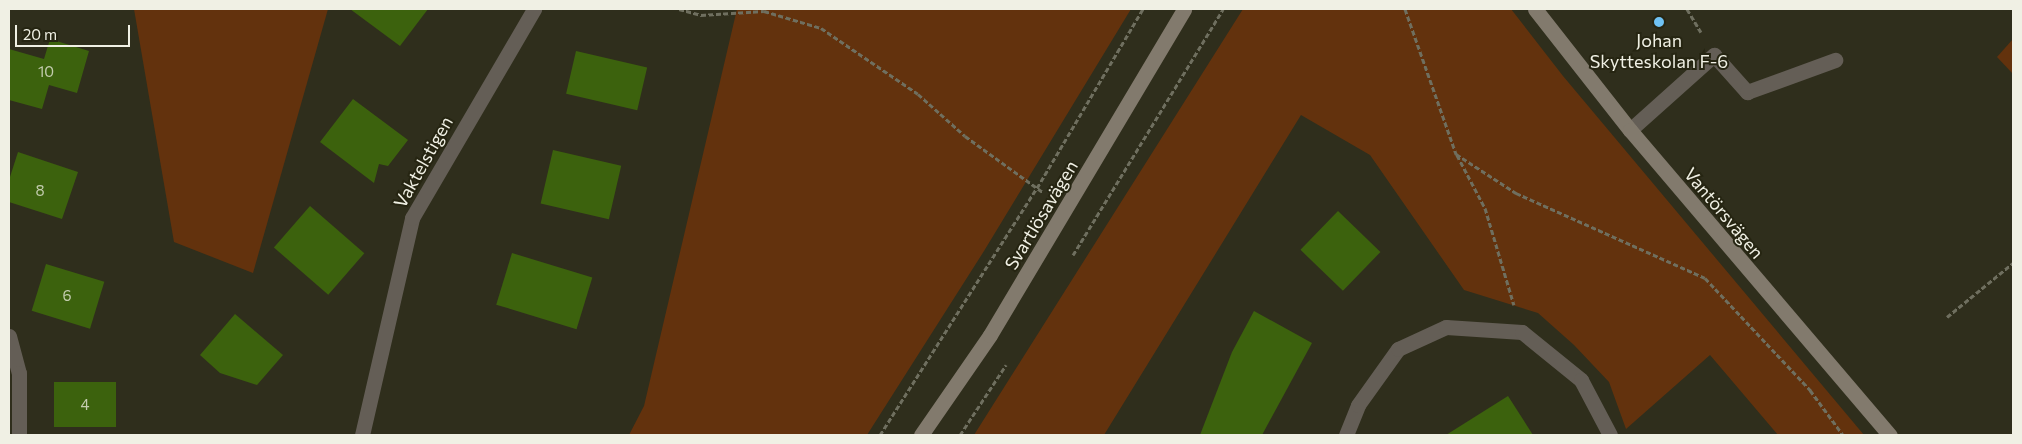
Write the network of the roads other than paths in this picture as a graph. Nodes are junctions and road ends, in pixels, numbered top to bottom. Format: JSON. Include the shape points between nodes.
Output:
{"nodes":[{"id":1,"x":534,"y":9,"type":"edge"},
{"id":2,"x":1184,"y":9,"type":"edge"},
{"id":3,"x":1535,"y":9,"type":"edge"},
{"id":4,"x":1835,"y":60,"type":"dead end"},
{"id":5,"x":1630,"y":130,"type":"junction"},
{"id":6,"x":9,"y":336,"type":"edge"},
{"id":7,"x":19,"y":435,"type":"edge"},
{"id":8,"x":362,"y":435,"type":"edge"},
{"id":9,"x":921,"y":435,"type":"edge"},
{"id":10,"x":1346,"y":435,"type":"edge"},
{"id":11,"x":1610,"y":435,"type":"edge"},
{"id":12,"x":1890,"y":435,"type":"edge"}],
"edges":[{"from":1,"to":8,"type":"street","name":"Vaktelstigen","via":[[412,218]]},
{"from":2,"to":9,"type":"street","name":"Svartlösavägen","via":[[990,335]]},
{"from":3,"to":5,"type":"street","name":"Vantörsvägen"},
{"from":4,"to":5,"type":"street","via":[[1747,92],[1714,55]]},
{"from":5,"to":12,"type":"street","name":"Vantörsvägen"},
{"from":6,"to":7,"type":"street","via":[[19,373]]},
{"from":10,"to":11,"type":"street","via":[[1358,405],[1398,350],[1446,327],[1522,332],[1582,380]]}]}
